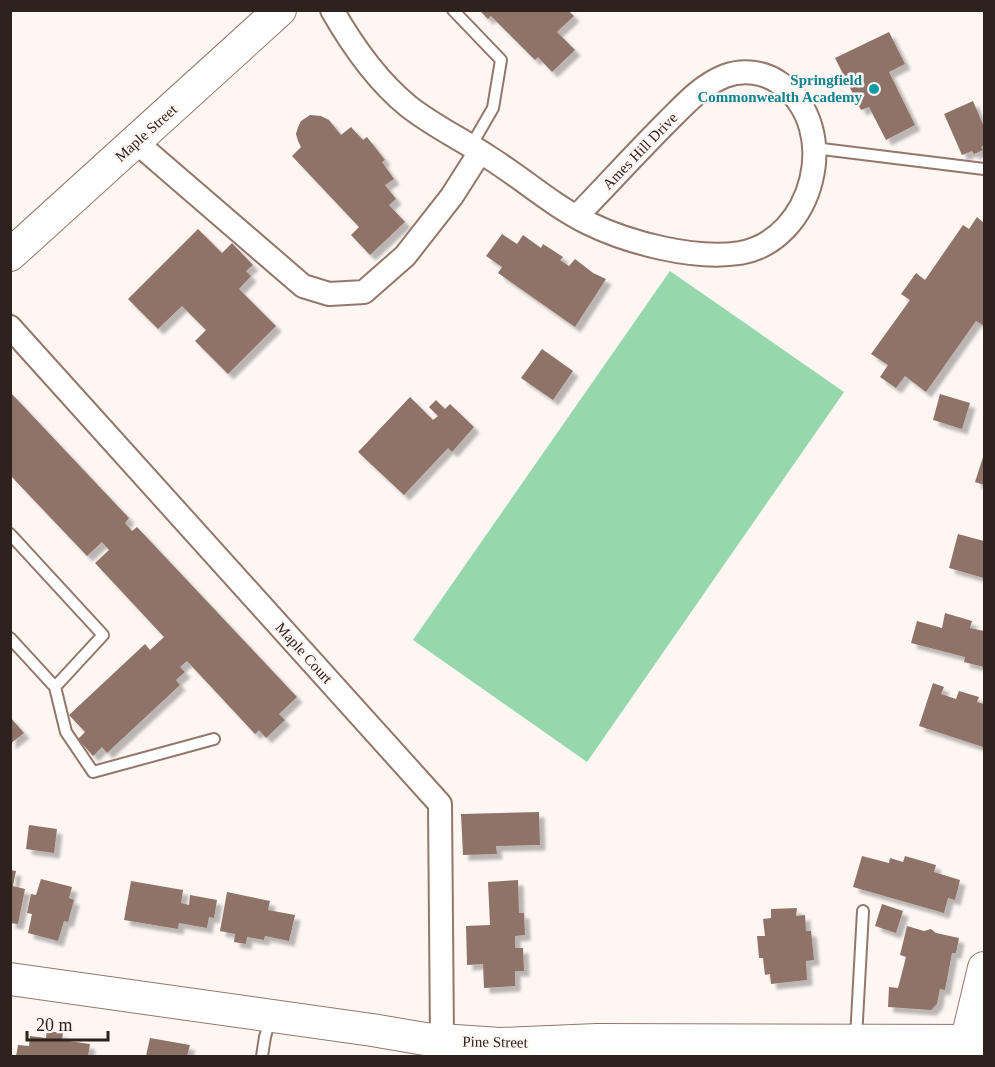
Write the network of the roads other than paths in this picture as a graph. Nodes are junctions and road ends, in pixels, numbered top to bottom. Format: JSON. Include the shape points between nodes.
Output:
{"nodes":[{"id":1,"x":280,"y":10,"type":"edge"},
{"id":2,"x":453,"y":10,"type":"edge"},
{"id":3,"x":333,"y":11,"type":"edge"},
{"id":4,"x":136,"y":142,"type":"junction"},
{"id":5,"x":814,"y":148,"type":"junction"},
{"id":6,"x":476,"y":149,"type":"junction"},
{"id":7,"x":984,"y":169,"type":"edge"},
{"id":8,"x":577,"y":216,"type":"junction"},
{"id":9,"x":10,"y":255,"type":"edge"},
{"id":10,"x":10,"y":327,"type":"edge"},
{"id":11,"x":10,"y":534,"type":"edge"},
{"id":12,"x":10,"y":638,"type":"edge"},
{"id":13,"x":55,"y":687,"type":"junction"},
{"id":14,"x":214,"y":739,"type":"dead end"},
{"id":15,"x":863,"y":910,"type":"dead end"},
{"id":16,"x":984,"y":968,"type":"edge"},
{"id":17,"x":10,"y":979,"type":"edge"},
{"id":18,"x":271,"y":1016,"type":"junction"},
{"id":19,"x":442,"y":1040,"type":"junction"},
{"id":20,"x":839,"y":1043,"type":"junction"},
{"id":21,"x":971,"y":1046,"type":"edge"},
{"id":22,"x":514,"y":1050,"type":"edge"},
{"id":23,"x":262,"y":1056,"type":"edge"}],
"edges":[{"from":1,"to":4,"type":"main road","name":"Maple Street"},
{"from":2,"to":6,"type":"lane","via":[[501,60],[493,108]]},
{"from":3,"to":6,"type":"street","name":"Ames Hill Drive","via":[[359,53],[406,105]]},
{"from":4,"to":6,"type":"street","via":[[303,286],[329,294],[364,292],[405,256],[452,196]]},
{"from":4,"to":9,"type":"main road","name":"Maple Street"},
{"from":5,"to":7,"type":"lane"},
{"from":5,"to":8,"type":"street","name":"Ames Hill Drive","via":[[813,177],[802,206],[783,230],[756,248],[710,255],[690,253],[630,239]]},
{"from":5,"to":8,"type":"street","name":"Ames Hill Drive","via":[[805,112],[784,86],[757,73],[727,75],[685,104]]},
{"from":6,"to":8,"type":"street","name":"Ames Hill Drive"},
{"from":10,"to":19,"type":"street","name":"Maple Court","via":[[440,804]]},
{"from":11,"to":13,"type":"lane","via":[[103,635]]},
{"from":12,"to":13,"type":"lane"},
{"from":13,"to":14,"type":"lane","via":[[66,732],[93,772]]},
{"from":15,"to":20,"type":"lane"},
{"from":16,"to":21,"type":"main road"},
{"from":17,"to":18,"type":"main road","name":"Pine Street"},
{"from":18,"to":19,"type":"main road","name":"Pine Street"},
{"from":18,"to":23,"type":"lane"},
{"from":19,"to":22,"type":"main road","name":"Pine Street","via":[[500,1044]]},
{"from":20,"to":21,"type":"main road","name":"Pine Street"},
{"from":20,"to":22,"type":"main road","name":"Pine Street","via":[[597,1040]]}]}
